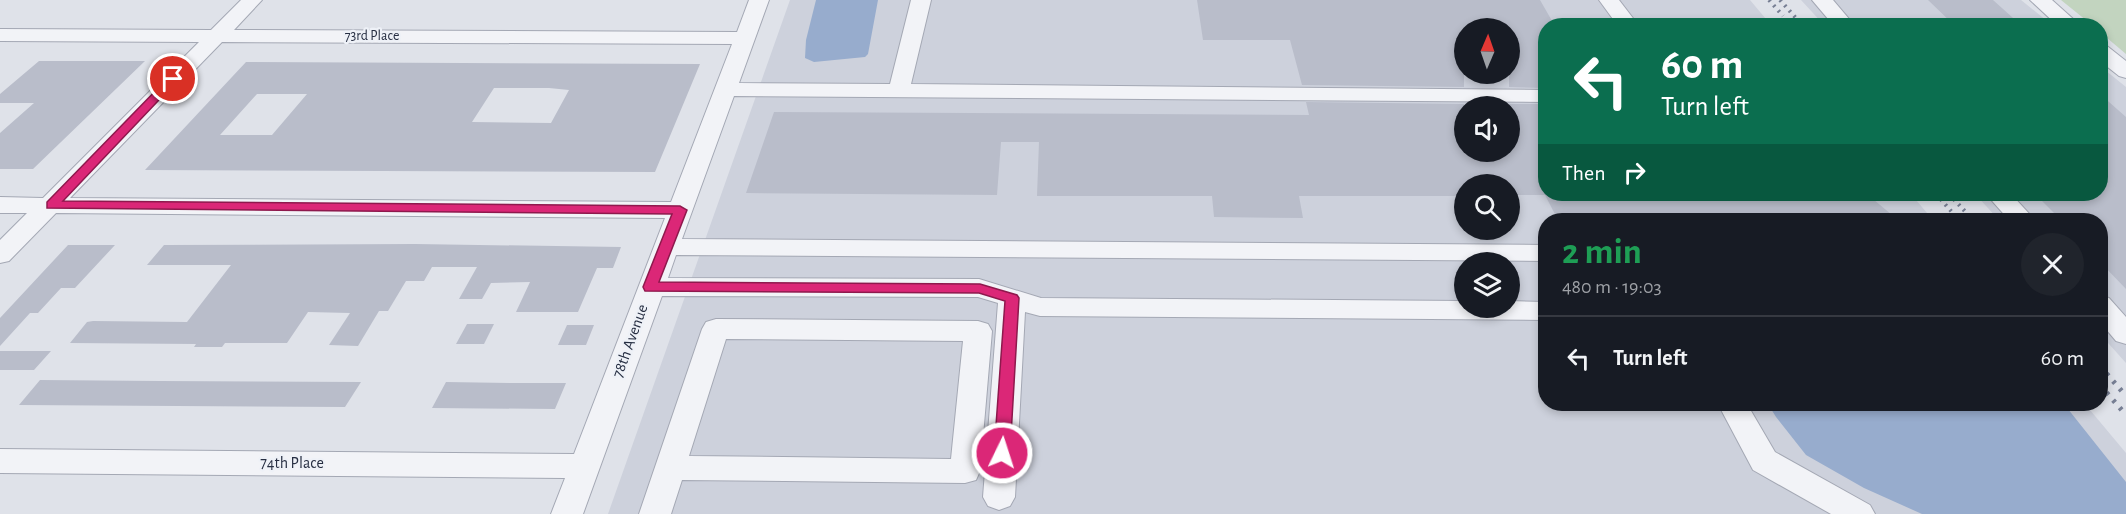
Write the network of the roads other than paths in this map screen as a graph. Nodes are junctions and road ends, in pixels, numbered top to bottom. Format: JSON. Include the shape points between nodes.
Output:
{"nodes":[{"id":1,"x":252,"y":0,"type":"edge"},
{"id":2,"x":759,"y":0,"type":"edge"},
{"id":3,"x":921,"y":0,"type":"edge"},
{"id":4,"x":1609,"y":0,"type":"edge"},
{"id":5,"x":1822,"y":0,"type":"edge"},
{"id":6,"x":2040,"y":0,"type":"edge"},
{"id":7,"x":1623,"y":18,"type":"edge"},
{"id":8,"x":1838,"y":18,"type":"edge"},
{"id":9,"x":2061,"y":18,"type":"edge"},
{"id":10,"x":0,"y":35,"type":"edge"},
{"id":11,"x":216,"y":35,"type":"junction"},
{"id":12,"x":744,"y":38,"type":"junction"},
{"id":13,"x":2108,"y":57,"type":"edge"},
{"id":14,"x":2126,"y":72,"type":"edge"},
{"id":15,"x":725,"y":89,"type":"junction"},
{"id":16,"x":899,"y":90,"type":"junction"},
{"id":17,"x":1538,"y":96,"type":"edge"},
{"id":18,"x":2005,"y":201,"type":"edge"},
{"id":19,"x":0,"y":205,"type":"edge"},
{"id":20,"x":51,"y":205,"type":"junction"},
{"id":21,"x":680,"y":210,"type":"junction"},
{"id":22,"x":2016,"y":213,"type":"edge"},
{"id":23,"x":665,"y":247,"type":"junction"},
{"id":24,"x":1538,"y":253,"type":"edge"},
{"id":25,"x":0,"y":255,"type":"edge"},
{"id":26,"x":650,"y":287,"type":"junction"},
{"id":27,"x":1012,"y":298,"type":"junction"},
{"id":28,"x":1538,"y":311,"type":"edge"},
{"id":29,"x":2108,"y":314,"type":"edge"},
{"id":30,"x":2126,"y":334,"type":"edge"},
{"id":31,"x":1737,"y":411,"type":"edge"},
{"id":32,"x":0,"y":461,"type":"edge"},
{"id":33,"x":585,"y":466,"type":"junction"},
{"id":34,"x":670,"y":468,"type":"junction"},
{"id":35,"x":999,"y":497,"type":"dead end"},
{"id":36,"x":567,"y":514,"type":"edge"},
{"id":37,"x":655,"y":514,"type":"edge"},
{"id":38,"x":1859,"y":514,"type":"edge"}],
"edges":[{"from":1,"to":11,"type":"street"},
{"from":2,"to":12,"type":"street","name":"78th Avenue"},
{"from":3,"to":16,"type":"street"},
{"from":4,"to":7,"type":"street"},
{"from":5,"to":8,"type":"street"},
{"from":6,"to":9,"type":"street"},
{"from":10,"to":11,"type":"street","name":"73rd Place"},
{"from":11,"to":12,"type":"street","name":"73rd Place"},
{"from":11,"to":20,"type":"street"},
{"from":12,"to":15,"type":"street","name":"78th Avenue"},
{"from":13,"to":14,"type":"street"},
{"from":15,"to":16,"type":"street"},
{"from":15,"to":21,"type":"street","name":"78th Avenue"},
{"from":16,"to":17,"type":"street"},
{"from":18,"to":22,"type":"street"},
{"from":19,"to":20,"type":"street"},
{"from":20,"to":21,"type":"street"},
{"from":20,"to":25,"type":"street"},
{"from":21,"to":23,"type":"street","name":"78th Avenue"},
{"from":23,"to":24,"type":"street"},
{"from":23,"to":26,"type":"street","name":"78th Avenue"},
{"from":26,"to":27,"type":"street","via":[[980,288]]},
{"from":26,"to":33,"type":"street","name":"78th Avenue"},
{"from":27,"to":28,"type":"street","via":[[1040,307]]},
{"from":27,"to":35,"type":"street"},
{"from":29,"to":30,"type":"street"},
{"from":31,"to":38,"type":"street","via":[[1764,461]]},
{"from":32,"to":33,"type":"street","name":"74th Place"},
{"from":33,"to":36,"type":"street","name":"78th Avenue"},
{"from":34,"to":34,"type":"street","via":[[716,329],[978,331],[965,471]]},
{"from":34,"to":37,"type":"street"}]}
